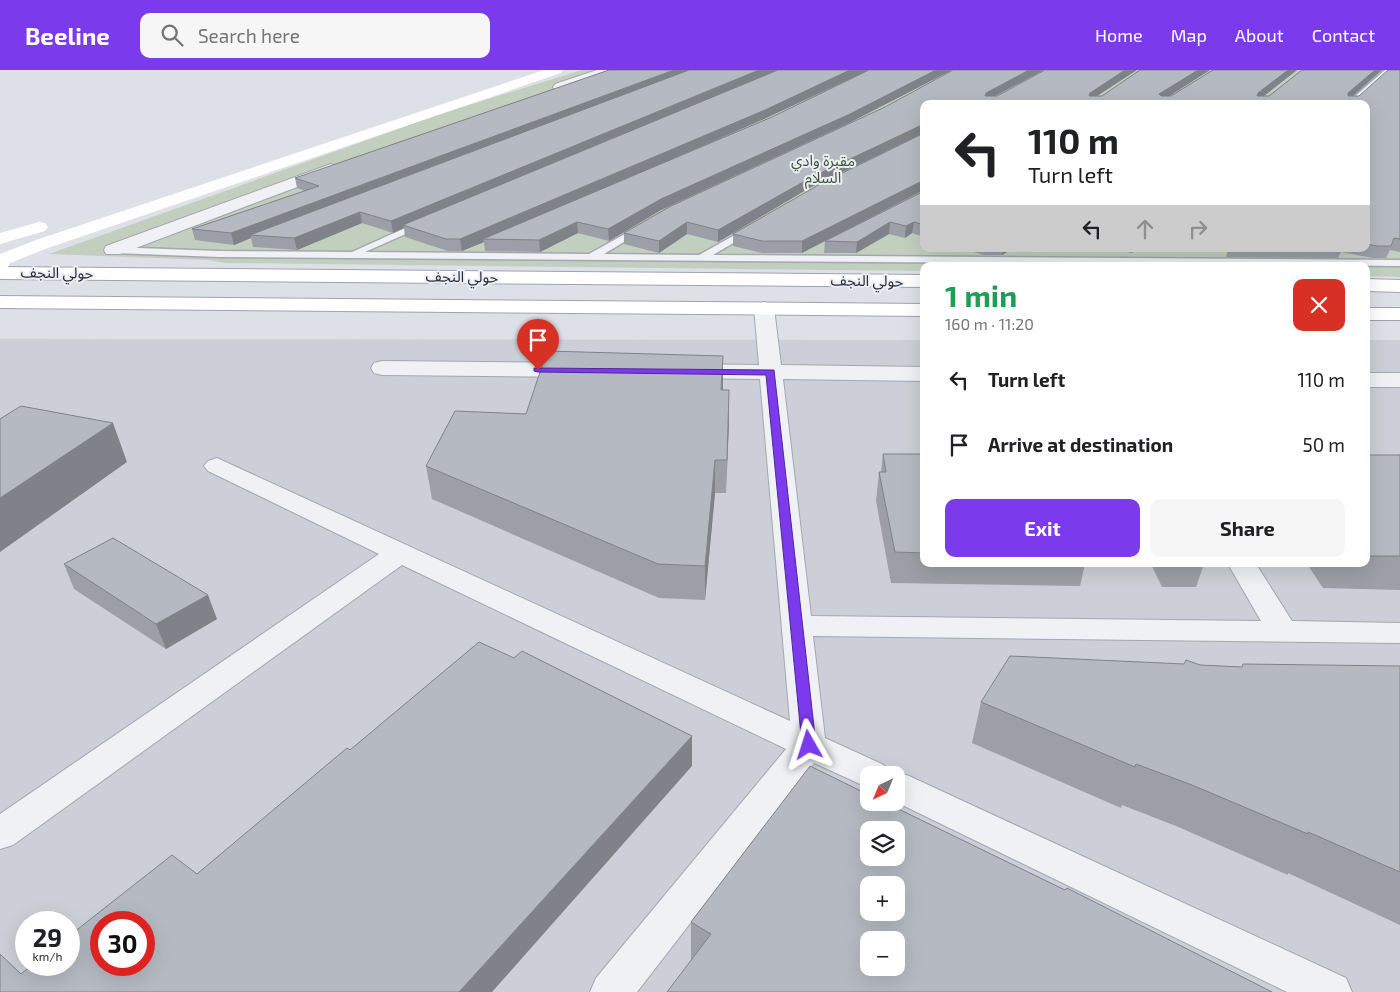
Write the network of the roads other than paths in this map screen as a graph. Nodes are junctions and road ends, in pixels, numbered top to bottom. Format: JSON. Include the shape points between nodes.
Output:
{"nodes":[{"id":1,"x":518,"y":70,"type":"edge"},
{"id":2,"x":557,"y":70,"type":"edge"},
{"id":3,"x":609,"y":70,"type":"edge"},
{"id":4,"x":1389,"y":70,"type":"edge"},
{"id":5,"x":543,"y":93,"type":"edge"},
{"id":6,"x":1355,"y":100,"type":"edge"},
{"id":7,"x":348,"y":163,"type":"edge"},
{"id":8,"x":164,"y":187,"type":"dead end"},
{"id":9,"x":435,"y":218,"type":"edge"},
{"id":10,"x":53,"y":222,"type":"dead end"},
{"id":11,"x":648,"y":224,"type":"edge"},
{"id":12,"x":754,"y":227,"type":"edge"},
{"id":13,"x":0,"y":239,"type":"edge"},
{"id":14,"x":247,"y":243,"type":"dead end"},
{"id":15,"x":479,"y":248,"type":"dead end"},
{"id":16,"x":113,"y":250,"type":"joint"},
{"id":17,"x":821,"y":250,"type":"dead end"},
{"id":18,"x":940,"y":252,"type":"edge"},
{"id":19,"x":1074,"y":252,"type":"edge"},
{"id":20,"x":1194,"y":252,"type":"edge"},
{"id":21,"x":219,"y":254,"type":"junction"},
{"id":22,"x":351,"y":255,"type":"junction"},
{"id":23,"x":461,"y":256,"type":"junction"},
{"id":24,"x":591,"y":257,"type":"junction"},
{"id":25,"x":701,"y":258,"type":"junction"},
{"id":26,"x":804,"y":259,"type":"junction"},
{"id":27,"x":928,"y":260,"type":"junction"},
{"id":28,"x":1064,"y":261,"type":"junction"},
{"id":29,"x":1184,"y":261,"type":"junction"},
{"id":30,"x":1292,"y":262,"type":"edge"},
{"id":31,"x":1370,"y":263,"type":"edge"},
{"id":32,"x":1400,"y":263,"type":"edge"},
{"id":33,"x":3,"y":269,"type":"edge"},
{"id":34,"x":920,"y":281,"type":"edge"},
{"id":35,"x":1370,"y":285,"type":"edge"},
{"id":36,"x":1400,"y":286,"type":"edge"},
{"id":37,"x":0,"y":302,"type":"edge"},
{"id":38,"x":764,"y":308,"type":"junction"},
{"id":39,"x":920,"y":310,"type":"edge"},
{"id":40,"x":1370,"y":314,"type":"edge"},
{"id":41,"x":1400,"y":314,"type":"edge"},
{"id":42,"x":382,"y":368,"type":"dead end"},
{"id":43,"x":601,"y":370,"type":"edge"},
{"id":44,"x":661,"y":371,"type":"edge"},
{"id":45,"x":771,"y":372,"type":"junction"},
{"id":46,"x":920,"y":374,"type":"edge"},
{"id":47,"x":1370,"y":380,"type":"edge"},
{"id":48,"x":1400,"y":380,"type":"edge"},
{"id":49,"x":218,"y":466,"type":"dead end"},
{"id":50,"x":401,"y":552,"type":"junction"},
{"id":51,"x":1244,"y":567,"type":"edge"},
{"id":52,"x":797,"y":626,"type":"junction"},
{"id":53,"x":1283,"y":632,"type":"junction"},
{"id":54,"x":1400,"y":633,"type":"edge"},
{"id":55,"x":809,"y":745,"type":"junction"},
{"id":56,"x":860,"y":769,"type":"edge"},
{"id":57,"x":905,"y":790,"type":"edge"},
{"id":58,"x":0,"y":834,"type":"edge"},
{"id":59,"x":611,"y":992,"type":"edge"},
{"id":60,"x":1332,"y":992,"type":"edge"}],
"edges":[{"from":1,"to":8,"type":"main road"},
{"from":2,"to":33,"type":"main road","via":[[42,244],[1,260]]},
{"from":3,"to":5,"type":"street"},
{"from":4,"to":6,"type":"lane"},
{"from":7,"to":16,"type":"street"},
{"from":9,"to":22,"type":"lane"},
{"from":10,"to":13,"type":"main road"},
{"from":11,"to":24,"type":"lane"},
{"from":12,"to":25,"type":"lane"},
{"from":14,"to":21,"type":"lane"},
{"from":15,"to":23,"type":"lane"},
{"from":16,"to":21,"type":"lane"},
{"from":17,"to":26,"type":"lane"},
{"from":18,"to":27,"type":"lane"},
{"from":19,"to":28,"type":"lane"},
{"from":20,"to":29,"type":"lane"},
{"from":21,"to":22,"type":"lane"},
{"from":22,"to":23,"type":"lane"},
{"from":23,"to":24,"type":"lane"},
{"from":24,"to":25,"type":"lane"},
{"from":25,"to":26,"type":"lane"},
{"from":26,"to":27,"type":"lane"},
{"from":27,"to":28,"type":"lane"},
{"from":28,"to":29,"type":"lane"},
{"from":29,"to":30,"type":"lane"},
{"from":31,"to":32,"type":"lane"},
{"from":33,"to":34,"type":"main road","name":"حولي النجف"},
{"from":35,"to":36,"type":"main road"},
{"from":37,"to":38,"type":"main road","name":"حولي النجف"},
{"from":38,"to":39,"type":"main road","name":"حولي النجف"},
{"from":38,"to":45,"type":"street"},
{"from":40,"to":41,"type":"main road"},
{"from":42,"to":43,"type":"street"},
{"from":44,"to":45,"type":"street"},
{"from":45,"to":46,"type":"street"},
{"from":45,"to":52,"type":"street"},
{"from":47,"to":48,"type":"street"},
{"from":49,"to":50,"type":"street"},
{"from":50,"to":55,"type":"street"},
{"from":50,"to":58,"type":"street"},
{"from":51,"to":53,"type":"street"},
{"from":52,"to":53,"type":"street"},
{"from":52,"to":55,"type":"street"},
{"from":53,"to":54,"type":"street"},
{"from":55,"to":56,"type":"street"},
{"from":55,"to":59,"type":"street"},
{"from":57,"to":60,"type":"street"}]}
